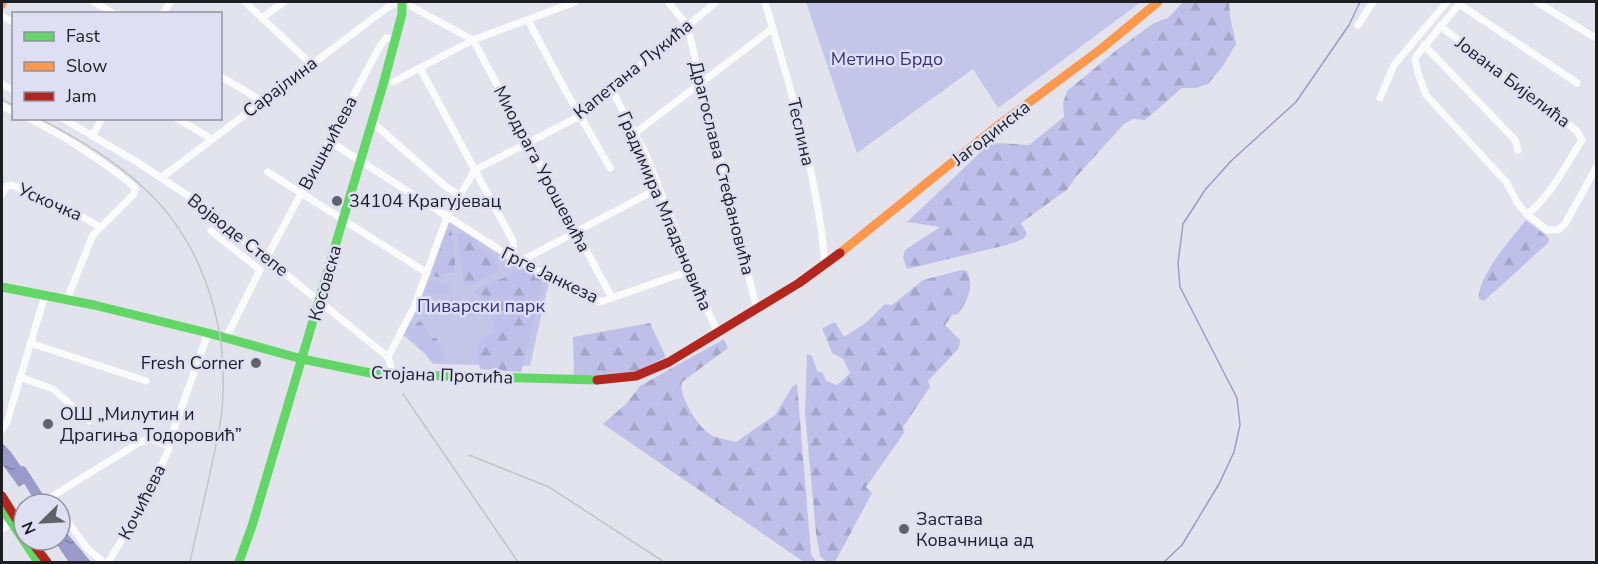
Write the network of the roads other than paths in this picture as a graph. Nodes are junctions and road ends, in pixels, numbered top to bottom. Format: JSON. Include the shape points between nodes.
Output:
{"nodes":[{"id":1,"x":94,"y":2,"type":"edge"},
{"id":2,"x":245,"y":2,"type":"edge"},
{"id":3,"x":284,"y":2,"type":"edge"},
{"id":4,"x":402,"y":2,"type":"edge"},
{"id":5,"x":575,"y":2,"type":"edge"},
{"id":6,"x":668,"y":2,"type":"edge"},
{"id":7,"x":716,"y":2,"type":"edge"},
{"id":8,"x":765,"y":2,"type":"edge"},
{"id":9,"x":1158,"y":2,"type":"edge"},
{"id":10,"x":1373,"y":2,"type":"edge"},
{"id":11,"x":1447,"y":2,"type":"edge"},
{"id":12,"x":1537,"y":2,"type":"edge"},
{"id":13,"x":1460,"y":3,"type":"edge"},
{"id":14,"x":111,"y":12,"type":"edge"},
{"id":15,"x":262,"y":18,"type":"junction"},
{"id":16,"x":528,"y":20,"type":"junction"},
{"id":17,"x":1358,"y":25,"type":"dead end"},
{"id":18,"x":687,"y":26,"type":"junction"},
{"id":19,"x":1440,"y":26,"type":"junction"},
{"id":20,"x":772,"y":28,"type":"junction"},
{"id":21,"x":1594,"y":37,"type":"dead end"},
{"id":22,"x":396,"y":39,"type":"junction"},
{"id":23,"x":473,"y":40,"type":"junction"},
{"id":24,"x":1424,"y":45,"type":"junction"},
{"id":25,"x":311,"y":63,"type":"junction"},
{"id":26,"x":420,"y":68,"type":"junction"},
{"id":27,"x":222,"y":77,"type":"edge"},
{"id":28,"x":702,"y":81,"type":"junction"},
{"id":29,"x":393,"y":82,"type":"dead end"},
{"id":30,"x":1577,"y":83,"type":"dead end"},
{"id":31,"x":612,"y":90,"type":"junction"},
{"id":32,"x":1380,"y":98,"type":"dead end"},
{"id":33,"x":262,"y":101,"type":"junction"},
{"id":34,"x":580,"y":116,"type":"junction"},
{"id":35,"x":32,"y":120,"type":"edge"},
{"id":36,"x":65,"y":120,"type":"edge"},
{"id":37,"x":101,"y":120,"type":"edge"},
{"id":38,"x":179,"y":120,"type":"edge"},
{"id":39,"x":372,"y":122,"type":"junction"},
{"id":40,"x":635,"y":133,"type":"junction"},
{"id":41,"x":92,"y":136,"type":"junction"},
{"id":42,"x":212,"y":139,"type":"junction"},
{"id":43,"x":329,"y":141,"type":"junction"},
{"id":44,"x":528,"y":143,"type":"junction"},
{"id":45,"x":1518,"y":150,"type":"dead end"},
{"id":46,"x":361,"y":162,"type":"junction"},
{"id":47,"x":610,"y":168,"type":"dead end"},
{"id":48,"x":1596,"y":168,"type":"edge"},
{"id":49,"x":475,"y":170,"type":"junction"},
{"id":50,"x":268,"y":172,"type":"dead end"},
{"id":51,"x":162,"y":177,"type":"junction"},
{"id":52,"x":659,"y":188,"type":"junction"},
{"id":53,"x":2,"y":194,"type":"edge"},
{"id":54,"x":301,"y":194,"type":"junction"},
{"id":55,"x":459,"y":195,"type":"junction"},
{"id":56,"x":1527,"y":214,"type":"junction"},
{"id":57,"x":447,"y":218,"type":"junction"},
{"id":58,"x":343,"y":221,"type":"junction"},
{"id":59,"x":100,"y":226,"type":"junction"},
{"id":60,"x":211,"y":231,"type":"dead end"},
{"id":61,"x":576,"y":232,"type":"junction"},
{"id":62,"x":267,"y":257,"type":"junction"},
{"id":63,"x":517,"y":261,"type":"junction"},
{"id":64,"x":825,"y":264,"type":"junction"},
{"id":65,"x":692,"y":270,"type":"junction"},
{"id":66,"x":427,"y":273,"type":"junction"},
{"id":67,"x":2,"y":287,"type":"edge"},
{"id":68,"x":45,"y":295,"type":"junction"},
{"id":69,"x":612,"y":298,"type":"junction"},
{"id":70,"x":67,"y":299,"type":"junction"},
{"id":71,"x":320,"y":302,"type":"junction"},
{"id":72,"x":757,"y":310,"type":"junction"},
{"id":73,"x":208,"y":333,"type":"junction"},
{"id":74,"x":718,"y":333,"type":"junction"},
{"id":75,"x":226,"y":338,"type":"junction"},
{"id":76,"x":30,"y":343,"type":"junction"},
{"id":77,"x":388,"y":357,"type":"junction"},
{"id":78,"x":302,"y":359,"type":"junction"},
{"id":79,"x":393,"y":375,"type":"junction"},
{"id":80,"x":20,"y":377,"type":"junction"},
{"id":81,"x":146,"y":381,"type":"dead end"},
{"id":82,"x":89,"y":421,"type":"dead end"},
{"id":83,"x":2,"y":430,"type":"edge"},
{"id":84,"x":170,"y":440,"type":"junction"},
{"id":85,"x":58,"y":492,"type":"edge"},
{"id":86,"x":2,"y":496,"type":"edge"},
{"id":87,"x":2,"y":508,"type":"edge"},
{"id":88,"x":12,"y":512,"type":"edge"},
{"id":89,"x":11,"y":523,"type":"junction"},
{"id":90,"x":72,"y":527,"type":"edge"},
{"id":91,"x":2,"y":529,"type":"edge"},
{"id":92,"x":38,"y":562,"type":"edge"},
{"id":93,"x":102,"y":562,"type":"edge"},
{"id":94,"x":108,"y":562,"type":"edge"},
{"id":95,"x":239,"y":562,"type":"edge"}],
"edges":[{"from":1,"to":14,"type":"street"},
{"from":2,"to":15,"type":"street"},
{"from":3,"to":15,"type":"street"},
{"from":4,"to":22,"type":"main road","name":"Косовска"},
{"from":4,"to":23,"type":"street"},
{"from":4,"to":25,"type":"street","name":"Сарајлина","via":[[391,5]]},
{"from":5,"to":16,"type":"street"},
{"from":6,"to":18,"type":"street"},
{"from":7,"to":18,"type":"street","name":"Капетана Лукића"},
{"from":8,"to":20,"type":"street","name":"Теслина"},
{"from":9,"to":64,"type":"main road","name":"Јагодинска"},
{"from":10,"to":17,"type":"street"},
{"from":11,"to":32,"type":"street","via":[[1394,65]]},
{"from":12,"to":21,"type":"street"},
{"from":13,"to":19,"type":"street"},
{"from":13,"to":30,"type":"street"},
{"from":15,"to":25,"type":"street"},
{"from":16,"to":23,"type":"street"},
{"from":16,"to":34,"type":"street"},
{"from":18,"to":28,"type":"street","name":"Драгослава Стефановића"},
{"from":18,"to":31,"type":"street","name":"Капетана Лукића"},
{"from":19,"to":24,"type":"street"},
{"from":19,"to":56,"type":"street","name":"Јована Бијелића","via":[[1577,131],[1581,140],[1537,206]]},
{"from":20,"to":28,"type":"street"},
{"from":20,"to":64,"type":"street","name":"Теслина","via":[[799,121]]},
{"from":22,"to":39,"type":"main road","name":"Косовска"},
{"from":22,"to":43,"type":"street","name":"Вишњићева","via":[[383,40]]},
{"from":23,"to":26,"type":"street"},
{"from":23,"to":44,"type":"street","name":"Миодрага Урошевића"},
{"from":24,"to":45,"type":"street","via":[[1515,140]]},
{"from":24,"to":56,"type":"street","via":[[1415,59],[1426,95],[1507,183]]},
{"from":25,"to":33,"type":"street","name":"Сарајлина"},
{"from":26,"to":29,"type":"street"},
{"from":26,"to":49,"type":"street"},
{"from":27,"to":33,"type":"street"},
{"from":28,"to":40,"type":"street"},
{"from":28,"to":72,"type":"street","name":"Драгослава Стефановића"},
{"from":31,"to":34,"type":"street","name":"Капетана Лукића"},
{"from":31,"to":40,"type":"street","name":"Градимира Младеновића"},
{"from":33,"to":42,"type":"street","name":"Сарајлина"},
{"from":34,"to":44,"type":"street","name":"Капетана Лукића"},
{"from":34,"to":47,"type":"street"},
{"from":35,"to":59,"type":"street","via":[[94,155],[135,188],[134,194]]},
{"from":36,"to":41,"type":"street","name":"Војводе Степе"},
{"from":37,"to":41,"type":"street"},
{"from":38,"to":42,"type":"street"},
{"from":39,"to":46,"type":"main road","name":"Косовска"},
{"from":39,"to":55,"type":"street"},
{"from":40,"to":52,"type":"street","name":"Градимира Младеновића"},
{"from":41,"to":51,"type":"street","name":"Војводе Степе"},
{"from":42,"to":51,"type":"street","name":"Сарајлина"},
{"from":43,"to":46,"type":"street","name":"Грге Јанкеза"},
{"from":43,"to":54,"type":"street","name":"Вишњићева"},
{"from":44,"to":49,"type":"street","name":"Капетана Лукића"},
{"from":44,"to":61,"type":"street","name":"Миодрага Урошевића"},
{"from":46,"to":57,"type":"street","name":"Грге Јанкеза"},
{"from":46,"to":58,"type":"main road","name":"Косовска"},
{"from":48,"to":56,"type":"street","via":[[1569,219],[1558,231],[1547,230]]},
{"from":49,"to":55,"type":"street"},
{"from":49,"to":63,"type":"street","via":[[513,242]]},
{"from":50,"to":54,"type":"street"},
{"from":51,"to":62,"type":"street","name":"Војводе Степе"},
{"from":52,"to":61,"type":"street"},
{"from":52,"to":65,"type":"street","name":"Градимира Младеновића"},
{"from":53,"to":59,"type":"street","name":"Ускочка","via":[[12,185]]},
{"from":54,"to":58,"type":"street"},
{"from":54,"to":62,"type":"street","name":"Вишњићева"},
{"from":55,"to":57,"type":"street"},
{"from":57,"to":63,"type":"street","name":"Грге Јанкеза"},
{"from":57,"to":66,"type":"street"},
{"from":58,"to":66,"type":"street"},
{"from":58,"to":71,"type":"main road","name":"Косовска"},
{"from":59,"to":70,"type":"street","via":[[90,239]]},
{"from":60,"to":75,"type":"street","via":[[260,270]]},
{"from":61,"to":63,"type":"street"},
{"from":61,"to":69,"type":"street","name":"Миодрага Урошевића"},
{"from":62,"to":71,"type":"street","name":"Војводе Степе"},
{"from":63,"to":69,"type":"street","name":"Грге Јанкеза","via":[[600,302]]},
{"from":64,"to":72,"type":"main road","name":"Стојана Протића"},
{"from":65,"to":69,"type":"street","name":"Грге Јанкеза"},
{"from":65,"to":74,"type":"street","name":"Градимира Младеновића"},
{"from":66,"to":77,"type":"street"},
{"from":67,"to":68,"type":"main road","name":"Стојана Протића"},
{"from":68,"to":70,"type":"main road","name":"Стојана Протића"},
{"from":68,"to":76,"type":"street"},
{"from":70,"to":73,"type":"main road","name":"Стојана Протића"},
{"from":71,"to":77,"type":"street","name":"Војводе Степе"},
{"from":71,"to":78,"type":"main road","name":"Косовска"},
{"from":72,"to":74,"type":"main road","name":"Стојана Протића"},
{"from":73,"to":75,"type":"main road","name":"Стојана Протића"},
{"from":73,"to":84,"type":"street"},
{"from":74,"to":79,"type":"main road","name":"Стојана Протића","via":[[669,362],[628,378]]},
{"from":75,"to":78,"type":"main road","name":"Стојана Протића"},
{"from":76,"to":80,"type":"street"},
{"from":76,"to":81,"type":"street"},
{"from":77,"to":79,"type":"street"},
{"from":78,"to":79,"type":"main road","name":"Стојана Протића"},
{"from":78,"to":95,"type":"main road","name":"Косовска"},
{"from":80,"to":82,"type":"street","via":[[53,389]]},
{"from":80,"to":83,"type":"street"},
{"from":84,"to":85,"type":"street","via":[[164,444],[140,442]]},
{"from":84,"to":94,"type":"street","name":"Кочићева","via":[[142,508]]},
{"from":86,"to":88,"type":"main road"},
{"from":87,"to":89,"type":"main road"},
{"from":89,"to":91,"type":"street"},
{"from":89,"to":92,"type":"main road"},
{"from":90,"to":93,"type":"street"}]}
